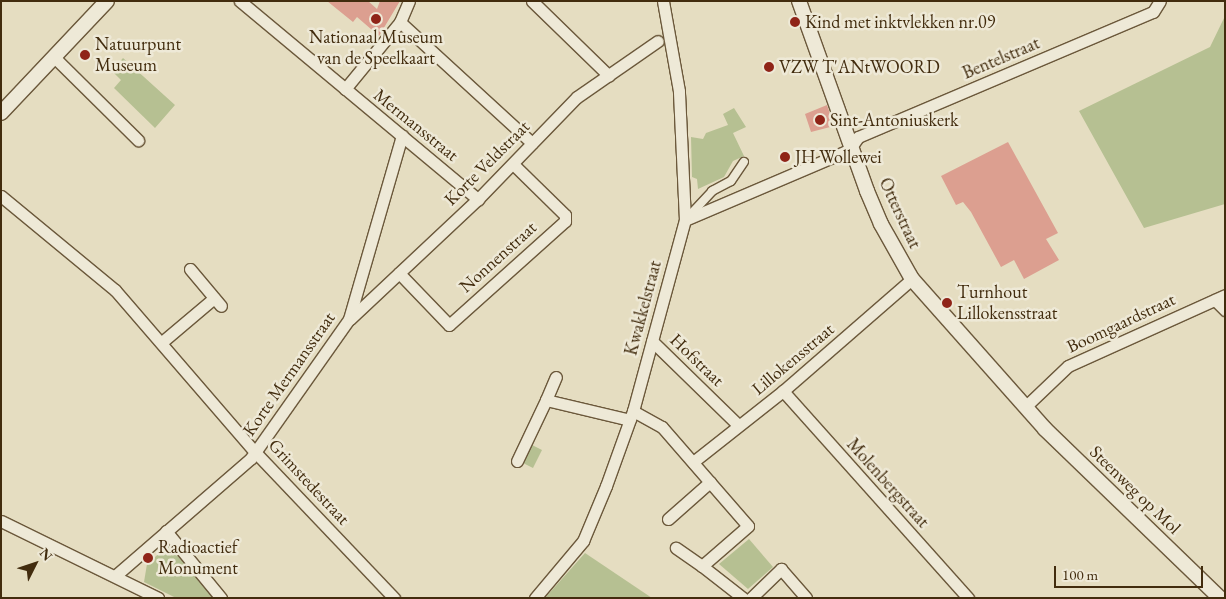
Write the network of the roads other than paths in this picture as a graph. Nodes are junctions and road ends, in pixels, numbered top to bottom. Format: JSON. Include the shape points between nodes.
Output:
{"nodes":[{"id":1,"x":107,"y":1,"type":"edge"},
{"id":2,"x":240,"y":1,"type":"edge"},
{"id":3,"x":409,"y":1,"type":"edge"},
{"id":4,"x":532,"y":1,"type":"edge"},
{"id":5,"x":663,"y":1,"type":"edge"},
{"id":6,"x":799,"y":1,"type":"edge"},
{"id":7,"x":1157,"y":2,"type":"edge"},
{"id":8,"x":400,"y":22,"type":"junction"},
{"id":9,"x":658,"y":41,"type":"dead end"},
{"id":10,"x":55,"y":58,"type":"junction"},
{"id":11,"x":609,"y":76,"type":"junction"},
{"id":12,"x":345,"y":89,"type":"junction"},
{"id":13,"x":1,"y":113,"type":"edge"},
{"id":14,"x":402,"y":135,"type":"junction"},
{"id":15,"x":138,"y":140,"type":"dead end"},
{"id":16,"x":532,"y":143,"type":"junction"},
{"id":17,"x":852,"y":144,"type":"junction"},
{"id":18,"x":744,"y":162,"type":"dead end"},
{"id":19,"x":512,"y":164,"type":"junction"},
{"id":20,"x":1,"y":196,"type":"edge"},
{"id":21,"x":478,"y":199,"type":"junction"},
{"id":22,"x":685,"y":220,"type":"junction"},
{"id":23,"x":190,"y":269,"type":"dead end"},
{"id":24,"x":399,"y":273,"type":"junction"},
{"id":25,"x":912,"y":279,"type":"junction"},
{"id":26,"x":1220,"y":298,"type":"edge"},
{"id":27,"x":1225,"y":310,"type":"edge"},
{"id":28,"x":349,"y":319,"type":"junction"},
{"id":29,"x":652,"y":341,"type":"junction"},
{"id":30,"x":162,"y":342,"type":"junction"},
{"id":31,"x":556,"y":377,"type":"dead end"},
{"id":32,"x":783,"y":391,"type":"junction"},
{"id":33,"x":546,"y":400,"type":"junction"},
{"id":34,"x":1025,"y":407,"type":"junction"},
{"id":35,"x":631,"y":416,"type":"junction"},
{"id":36,"x":738,"y":425,"type":"junction"},
{"id":37,"x":255,"y":452,"type":"junction"},
{"id":38,"x":516,"y":462,"type":"dead end"},
{"id":39,"x":693,"y":462,"type":"junction"},
{"id":40,"x":709,"y":481,"type":"junction"},
{"id":41,"x":668,"y":519,"type":"dead end"},
{"id":42,"x":1,"y":521,"type":"edge"},
{"id":43,"x":166,"y":531,"type":"junction"},
{"id":44,"x":676,"y":548,"type":"dead end"},
{"id":45,"x":702,"y":566,"type":"junction"},
{"id":46,"x":115,"y":576,"type":"junction"},
{"id":47,"x":158,"y":598,"type":"edge"},
{"id":48,"x":221,"y":598,"type":"edge"},
{"id":49,"x":394,"y":598,"type":"edge"},
{"id":50,"x":535,"y":598,"type":"edge"},
{"id":51,"x":743,"y":598,"type":"edge"},
{"id":52,"x":751,"y":598,"type":"edge"},
{"id":53,"x":806,"y":598,"type":"edge"},
{"id":54,"x":968,"y":598,"type":"edge"},
{"id":55,"x":1220,"y":598,"type":"edge"}],
"edges":[{"from":1,"to":10,"type":"street"},
{"from":2,"to":12,"type":"street","name":"Mermansstraat"},
{"from":3,"to":8,"type":"street"},
{"from":4,"to":11,"type":"street"},
{"from":5,"to":22,"type":"street","name":"Kwakkelstraat","via":[[678,91]]},
{"from":6,"to":17,"type":"street","name":"Otterstraat"},
{"from":7,"to":17,"type":"street","name":"Bentelstraat","via":[[1153,12],[858,137]]},
{"from":8,"to":12,"type":"street"},
{"from":8,"to":16,"type":"street"},
{"from":9,"to":11,"type":"street","name":"Korte Veldstraat"},
{"from":10,"to":13,"type":"street"},
{"from":10,"to":15,"type":"street"},
{"from":11,"to":16,"type":"street","name":"Korte Veldstraat","via":[[577,97]]},
{"from":12,"to":14,"type":"street","name":"Mermansstraat"},
{"from":14,"to":21,"type":"street","name":"Mermansstraat"},
{"from":14,"to":28,"type":"street","name":"Korte Mermansstraat"},
{"from":16,"to":19,"type":"street","name":"Korte Veldstraat"},
{"from":17,"to":22,"type":"street","name":"Bentelstraat","via":[[849,150]]},
{"from":17,"to":25,"type":"street","name":"Otterstraat","via":[[881,224]]},
{"from":18,"to":22,"type":"street","via":[[731,181],[712,191]]},
{"from":19,"to":21,"type":"street","name":"Korte Veldstraat"},
{"from":19,"to":24,"type":"street","name":"Nonnenstraat","via":[[565,215],[565,221],[449,325]]},
{"from":20,"to":30,"type":"street","name":"Grimstedestraat","via":[[116,290]]},
{"from":21,"to":24,"type":"street","name":"Korte Veldstraat"},
{"from":22,"to":29,"type":"street","name":"Kwakkelstraat"},
{"from":23,"to":30,"type":"street","via":[[217,302]]},
{"from":24,"to":28,"type":"street","name":"Korte Veldstraat"},
{"from":25,"to":32,"type":"street","name":"Lillokensstraat"},
{"from":25,"to":34,"type":"street","name":"Otterstraat"},
{"from":26,"to":27,"type":"street","name":"Boomgaardstraat"},
{"from":26,"to":34,"type":"street","name":"Boomgaardstraat","via":[[1068,366]]},
{"from":28,"to":37,"type":"street","name":"Korte Mermansstraat"},
{"from":29,"to":35,"type":"street","name":"Kwakkelstraat"},
{"from":29,"to":36,"type":"street","name":"Hofstraat"},
{"from":30,"to":37,"type":"street","name":"Grimstedestraat"},
{"from":31,"to":33,"type":"street"},
{"from":32,"to":36,"type":"street","name":"Lillokensstraat"},
{"from":32,"to":54,"type":"street","name":"Molenbergstraat"},
{"from":33,"to":35,"type":"street"},
{"from":33,"to":38,"type":"street"},
{"from":34,"to":55,"type":"street","name":"Steenweg op Mol"},
{"from":35,"to":39,"type":"street","via":[[662,427]]},
{"from":35,"to":50,"type":"street","name":"Kwakkelstraat","via":[[583,541]]},
{"from":36,"to":39,"type":"street","name":"Lillokensstraat"},
{"from":37,"to":43,"type":"street","name":"Korte Mermansstraat"},
{"from":37,"to":49,"type":"street","name":"Grimstedestraat"},
{"from":39,"to":40,"type":"street"},
{"from":40,"to":41,"type":"street"},
{"from":40,"to":45,"type":"street","via":[[748,526]]},
{"from":42,"to":46,"type":"street"},
{"from":43,"to":46,"type":"street","name":"Korte Mermansstraat"},
{"from":43,"to":48,"type":"street"},
{"from":44,"to":45,"type":"street"},
{"from":45,"to":51,"type":"street"},
{"from":46,"to":47,"type":"street"},
{"from":52,"to":53,"type":"street","via":[[781,569]]}]}
